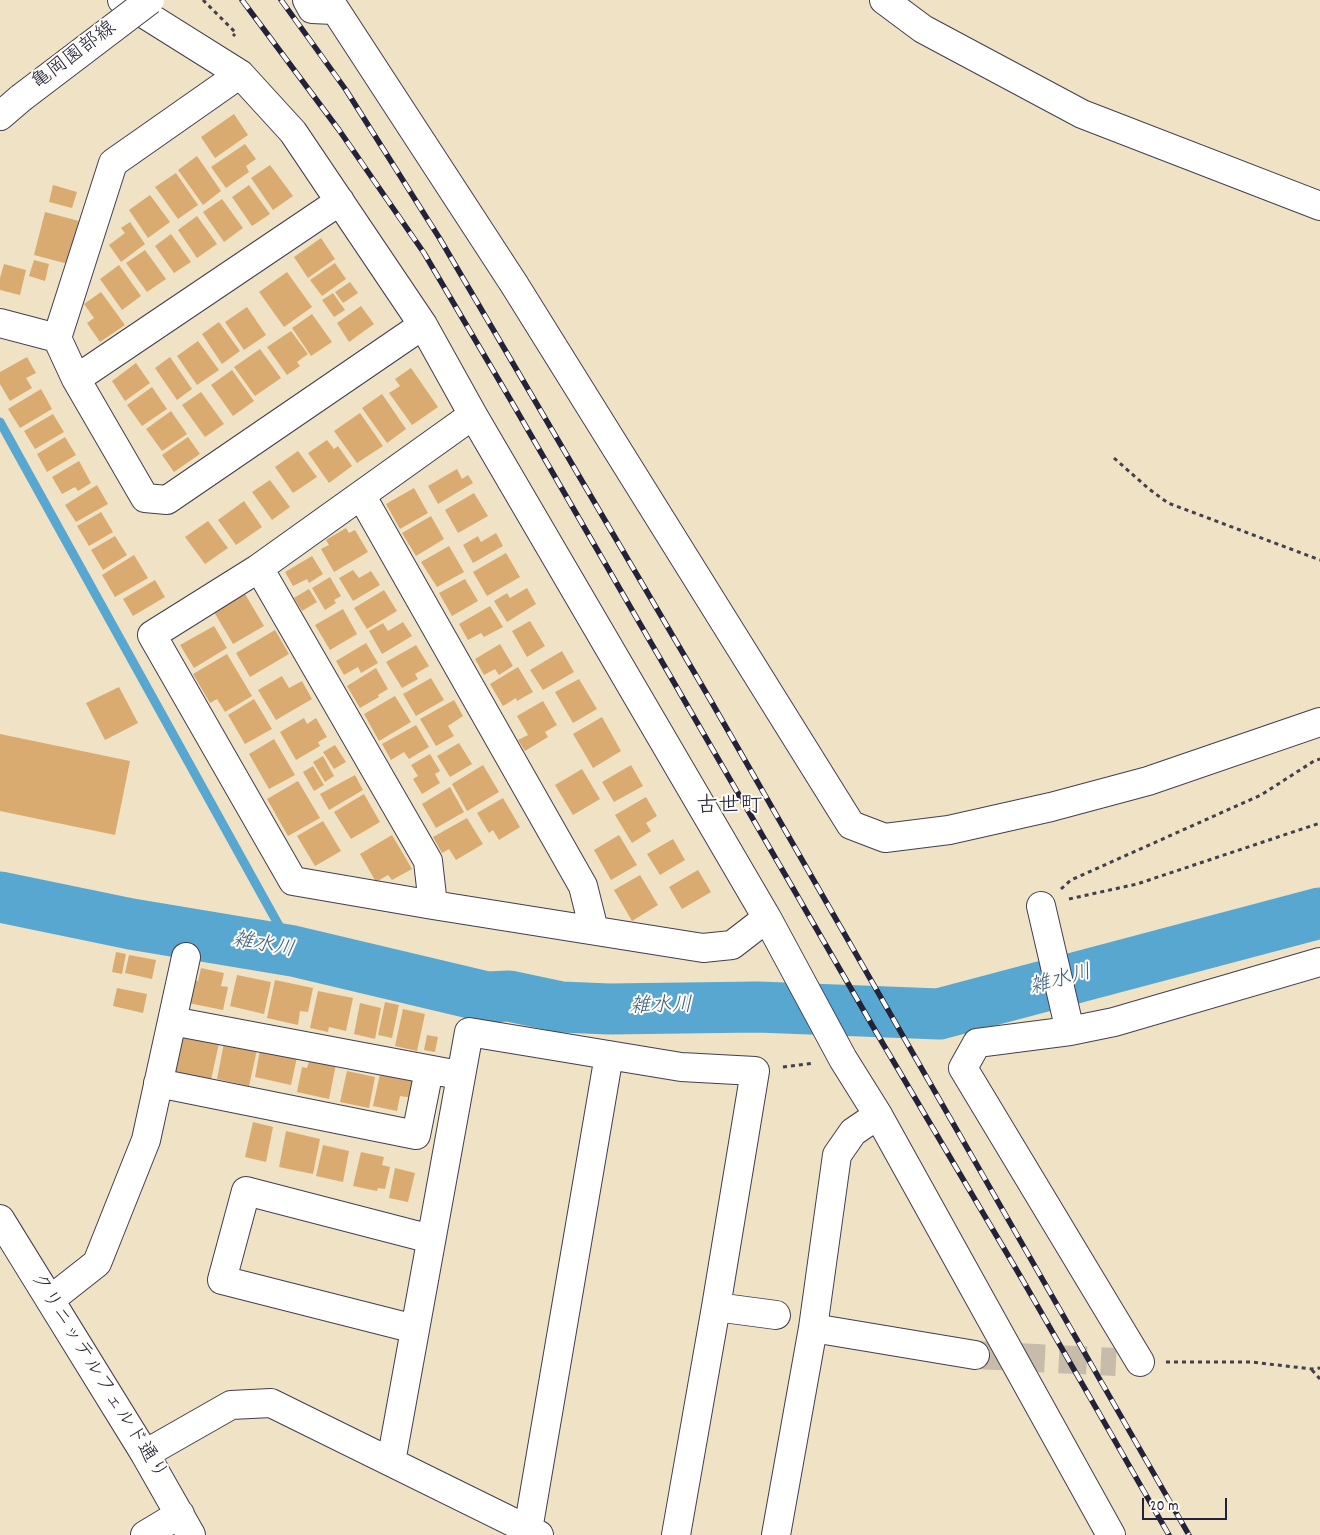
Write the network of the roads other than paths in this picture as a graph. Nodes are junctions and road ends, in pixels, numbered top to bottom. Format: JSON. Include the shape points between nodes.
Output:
{"nodes":[{"id":1,"x":122,"y":0,"type":"edge"},
{"id":2,"x":150,"y":0,"type":"edge"},
{"id":3,"x":307,"y":0,"type":"edge"},
{"id":4,"x":884,"y":0,"type":"edge"},
{"id":5,"x":331,"y":5,"type":"edge"},
{"id":6,"x":240,"y":74,"type":"junction"},
{"id":7,"x":0,"y":116,"type":"edge"},
{"id":8,"x":340,"y":202,"type":"junction"},
{"id":9,"x":1320,"y":206,"type":"edge"},
{"id":10,"x":0,"y":323,"type":"edge"},
{"id":11,"x":423,"y":325,"type":"junction"},
{"id":12,"x":57,"y":338,"type":"junction"},
{"id":13,"x":76,"y":379,"type":"junction"},
{"id":14,"x":472,"y":415,"type":"junction"},
{"id":15,"x":361,"y":495,"type":"junction"},
{"id":16,"x":259,"y":568,"type":"junction"},
{"id":17,"x":1320,"y":722,"type":"edge"},
{"id":18,"x":432,"y":905,"type":"junction"},
{"id":19,"x":1041,"y":906,"type":"road end"},
{"id":20,"x":768,"y":918,"type":"junction"},
{"id":21,"x":594,"y":930,"type":"junction"},
{"id":22,"x":186,"y":957,"type":"dead end"},
{"id":23,"x":1320,"y":962,"type":"edge"},
{"id":24,"x":172,"y":1021,"type":"junction"},
{"id":25,"x":1070,"y":1030,"type":"junction"},
{"id":26,"x":609,"y":1055,"type":"junction"},
{"id":27,"x":429,"y":1070,"type":"junction"},
{"id":28,"x":461,"y":1076,"type":"junction"},
{"id":29,"x":158,"y":1083,"type":"junction"},
{"id":30,"x":878,"y":1115,"type":"junction"},
{"id":31,"x":0,"y":1219,"type":"edge"},
{"id":32,"x":431,"y":1239,"type":"junction"},
{"id":33,"x":50,"y":1300,"type":"junction"},
{"id":34,"x":716,"y":1307,"type":"junction"},
{"id":35,"x":776,"y":1315,"type":"dead end"},
{"id":36,"x":813,"y":1328,"type":"junction"},
{"id":37,"x":415,"y":1329,"type":"junction"},
{"id":38,"x":976,"y":1355,"type":"tunnel mouth"},
{"id":39,"x":1128,"y":1362,"type":"road end"},
{"id":40,"x":145,"y":1454,"type":"junction"},
{"id":41,"x":390,"y":1462,"type":"junction"},
{"id":42,"x":186,"y":1524,"type":"edge"},
{"id":43,"x":533,"y":1532,"type":"edge"},
{"id":44,"x":145,"y":1535,"type":"edge"},
{"id":45,"x":676,"y":1535,"type":"edge"},
{"id":46,"x":776,"y":1535,"type":"edge"},
{"id":47,"x":1111,"y":1535,"type":"edge"}],
"edges":[{"from":1,"to":6,"type":"street"},
{"from":2,"to":7,"type":"street","name":"亀岡園部線","bridge":true},
{"from":3,"to":5,"type":"street","via":[[312,9]]},
{"from":4,"to":9,"type":"street","via":[[923,29],[1082,114]]},
{"from":5,"to":17,"type":"street","via":[[514,284],[851,825],[885,838],[958,828],[1148,781]]},
{"from":6,"to":8,"type":"street","via":[[294,132]]},
{"from":6,"to":12,"type":"street","via":[[112,163]]},
{"from":8,"to":11,"type":"street"},
{"from":8,"to":13,"type":"street"},
{"from":10,"to":12,"type":"street"},
{"from":11,"to":13,"type":"street","via":[[167,500],[144,498]]},
{"from":11,"to":14,"type":"street"},
{"from":12,"to":13,"type":"street"},
{"from":14,"to":15,"type":"street"},
{"from":14,"to":20,"type":"street"},
{"from":15,"to":16,"type":"street"},
{"from":15,"to":21,"type":"street","via":[[583,886]]},
{"from":16,"to":18,"type":"street","via":[[428,861]]},
{"from":16,"to":18,"type":"street","via":[[152,635],[293,881]]},
{"from":18,"to":21,"type":"street"},
{"from":19,"to":25,"type":"street"},
{"from":20,"to":21,"type":"street","via":[[732,945],[703,948]]},
{"from":20,"to":30,"type":"street","via":[[843,1059]]},
{"from":22,"to":24,"type":"street"},
{"from":23,"to":25,"type":"street","via":[[1114,1022]]},
{"from":24,"to":27,"type":"street"},
{"from":24,"to":29,"type":"street"},
{"from":25,"to":39,"type":"street","via":[[977,1043],[963,1068]]},
{"from":26,"to":28,"type":"street","via":[[469,1032]]},
{"from":26,"to":34,"type":"street","via":[[681,1067],[755,1071]]},
{"from":26,"to":43,"type":"street"},
{"from":27,"to":28,"type":"street"},
{"from":27,"to":29,"type":"street","via":[[416,1135]]},
{"from":28,"to":32,"type":"street"},
{"from":29,"to":33,"type":"street","via":[[146,1140],[97,1263]]},
{"from":30,"to":36,"type":"street","via":[[852,1132],[837,1155]]},
{"from":30,"to":47,"type":"street"},
{"from":31,"to":33,"type":"street","name":"クリニッテルフェルド通り"},
{"from":32,"to":37,"type":"street"},
{"from":32,"to":37,"type":"street","via":[[246,1191],[222,1280]]},
{"from":33,"to":40,"type":"street","name":"クリニッテルフェルド通り"},
{"from":34,"to":35,"type":"street"},
{"from":34,"to":45,"type":"street"},
{"from":36,"to":38,"type":"street"},
{"from":36,"to":46,"type":"street"},
{"from":37,"to":41,"type":"street"},
{"from":40,"to":41,"type":"street","via":[[231,1405],[271,1403]]},
{"from":40,"to":42,"type":"street","name":"クリニッテルフェルド通り"},
{"from":41,"to":43,"type":"street"},
{"from":42,"to":44,"type":"street"}]}
